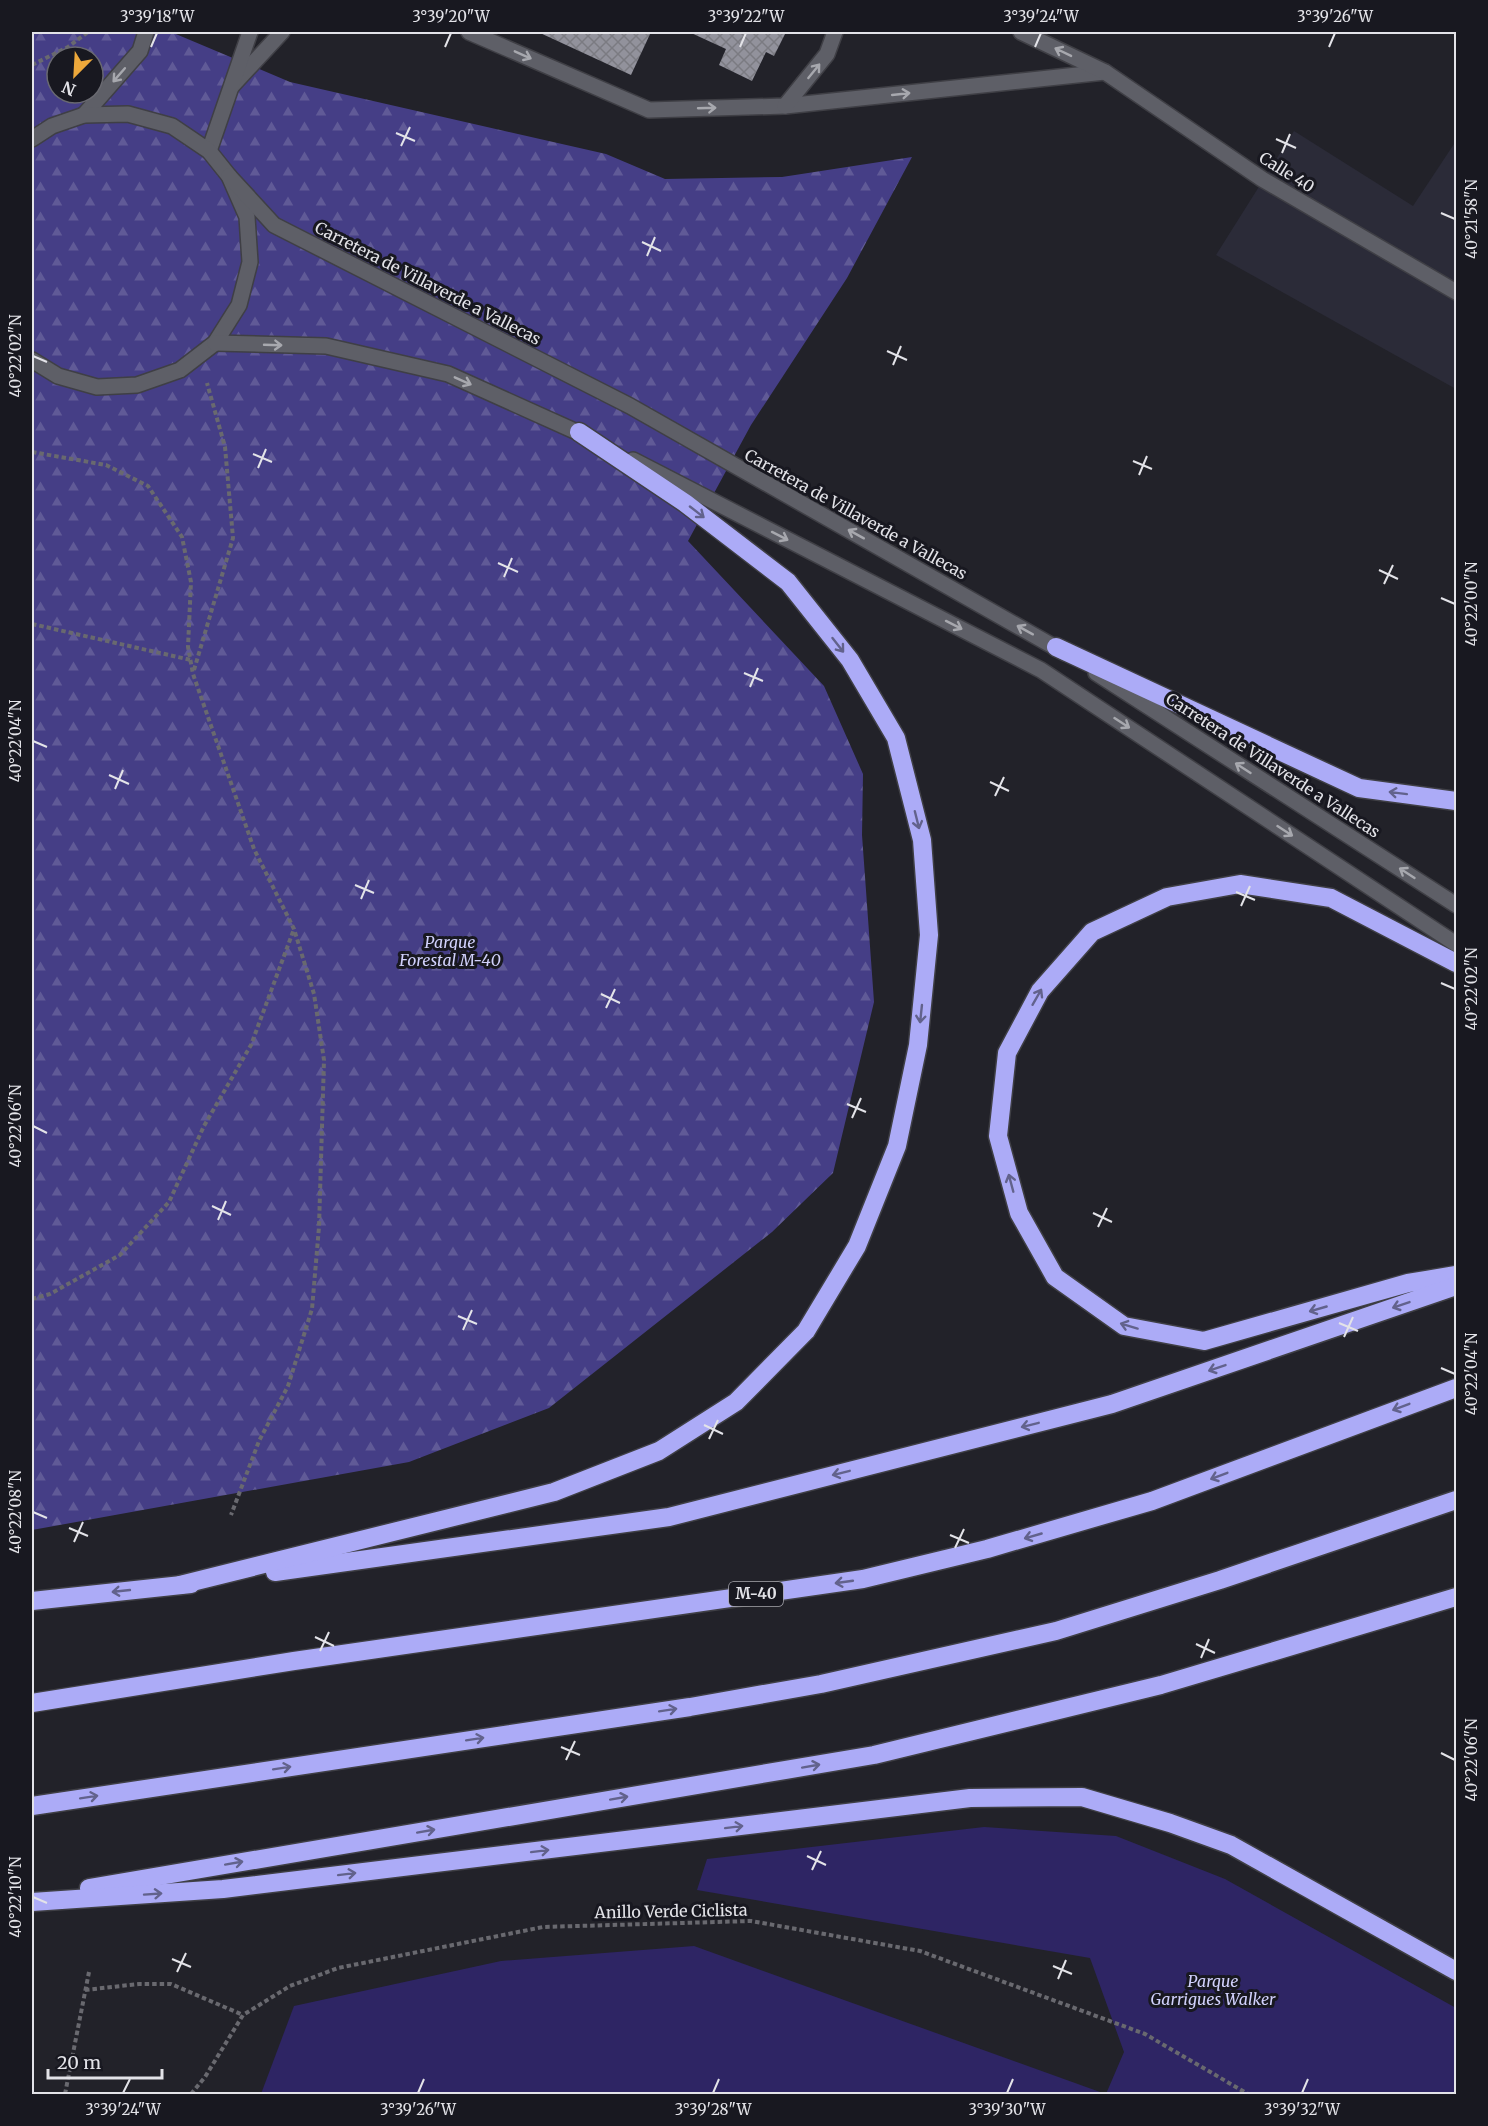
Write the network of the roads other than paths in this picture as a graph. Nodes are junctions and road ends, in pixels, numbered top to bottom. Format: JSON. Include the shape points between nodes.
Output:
{"nodes":[{"id":1,"x":146,"y":32,"type":"edge"},
{"id":2,"x":250,"y":32,"type":"edge"},
{"id":3,"x":282,"y":32,"type":"edge"},
{"id":4,"x":469,"y":32,"type":"edge"},
{"id":5,"x":835,"y":32,"type":"edge"},
{"id":6,"x":1021,"y":32,"type":"edge"},
{"id":7,"x":1105,"y":72,"type":"junction"},
{"id":8,"x":230,"y":88,"type":"junction"},
{"id":9,"x":785,"y":106,"type":"junction"},
{"id":10,"x":84,"y":115,"type":"junction"},
{"id":11,"x":32,"y":140,"type":"edge"},
{"id":12,"x":209,"y":151,"type":"junction"},
{"id":13,"x":229,"y":176,"type":"junction"},
{"id":14,"x":1456,"y":292,"type":"edge"},
{"id":15,"x":215,"y":343,"type":"junction"},
{"id":16,"x":32,"y":360,"type":"edge"},
{"id":17,"x":579,"y":432,"type":"junction"},
{"id":18,"x":1056,"y":647,"type":"junction"},
{"id":19,"x":1456,"y":801,"type":"edge"},
{"id":20,"x":1456,"y":905,"type":"edge"},
{"id":21,"x":1456,"y":944,"type":"edge"},
{"id":22,"x":1456,"y":963,"type":"edge"},
{"id":23,"x":1456,"y":1275,"type":"edge"},
{"id":24,"x":1456,"y":1286,"type":"edge"},
{"id":25,"x":1456,"y":1388,"type":"edge"},
{"id":26,"x":1456,"y":1500,"type":"edge"},
{"id":27,"x":180,"y":1585,"type":"junction"},
{"id":28,"x":1456,"y":1597,"type":"edge"},
{"id":29,"x":32,"y":1601,"type":"edge"},
{"id":30,"x":32,"y":1703,"type":"edge"},
{"id":31,"x":32,"y":1806,"type":"edge"},
{"id":32,"x":32,"y":1900,"type":"edge"},
{"id":33,"x":1456,"y":1971,"type":"edge"}],
"edges":[{"from":1,"to":10,"type":"main road","one_way":true,"via":[[140,51]]},
{"from":2,"to":8,"type":"main road"},
{"from":3,"to":8,"type":"main road"},
{"from":4,"to":9,"type":"main road","one_way":true,"via":[[649,110]]},
{"from":9,"to":5,"type":"main road","one_way":true,"via":[[827,54]]},
{"from":7,"to":6,"type":"main road","name":"Calle 40","one_way":true},
{"from":9,"to":7,"type":"main road","one_way":true},
{"from":7,"to":14,"type":"main road","name":"Calle 40","via":[[1262,179]]},
{"from":8,"to":12,"type":"main road"},
{"from":10,"to":11,"type":"main road","via":[[52,126]]},
{"from":10,"to":12,"type":"main road","via":[[128,114],[172,126]]},
{"from":12,"to":13,"type":"main road"},
{"from":13,"to":15,"type":"main road","via":[[247,218],[250,262],[239,305]]},
{"from":18,"to":13,"type":"main road","name":"Carretera de Villaverde a Vallecas","one_way":true,"via":[[630,406],[274,225]]},
{"from":15,"to":16,"type":"main road","via":[[180,370],[137,385],[97,387],[58,376]]},
{"from":15,"to":17,"type":"main road","one_way":true,"via":[[326,346],[448,374]]},
{"from":17,"to":21,"type":"main road","one_way":true,"via":[[1041,670]]},
{"from":17,"to":27,"type":"highway","one_way":true,"via":[[685,503],[788,582],[850,660],[896,738],[922,840],[929,935],[918,1046],[897,1146],[857,1246],[806,1331],[736,1402],[659,1451],[554,1492]]},
{"from":19,"to":18,"type":"highway","one_way":true,"via":[[1359,788]]},
{"from":20,"to":18,"type":"main road","name":"Carretera de Villaverde a Vallecas","one_way":true},
{"from":23,"to":22,"type":"highway","one_way":true,"via":[[1408,1283],[1204,1341],[1124,1326],[1055,1277],[1019,1213],[998,1136],[1007,1053],[1040,991],[1092,932],[1167,897],[1240,885],[1330,898]]},
{"from":24,"to":27,"type":"highway","one_way":true,"via":[[1112,1404],[669,1517]]},
{"from":25,"to":30,"type":"highway","number":"M-40","one_way":true,"via":[[1152,1501],[987,1549],[863,1579],[306,1659]]},
{"from":31,"to":26,"type":"highway","one_way":true,"via":[[821,1684],[1056,1631]]},
{"from":27,"to":29,"type":"highway","one_way":true},
{"from":32,"to":28,"type":"highway","one_way":true,"via":[[874,1755],[1161,1685]]},
{"from":32,"to":33,"type":"highway","one_way":true,"via":[[223,1889],[970,1798],[1082,1797],[1231,1845]]}]}
